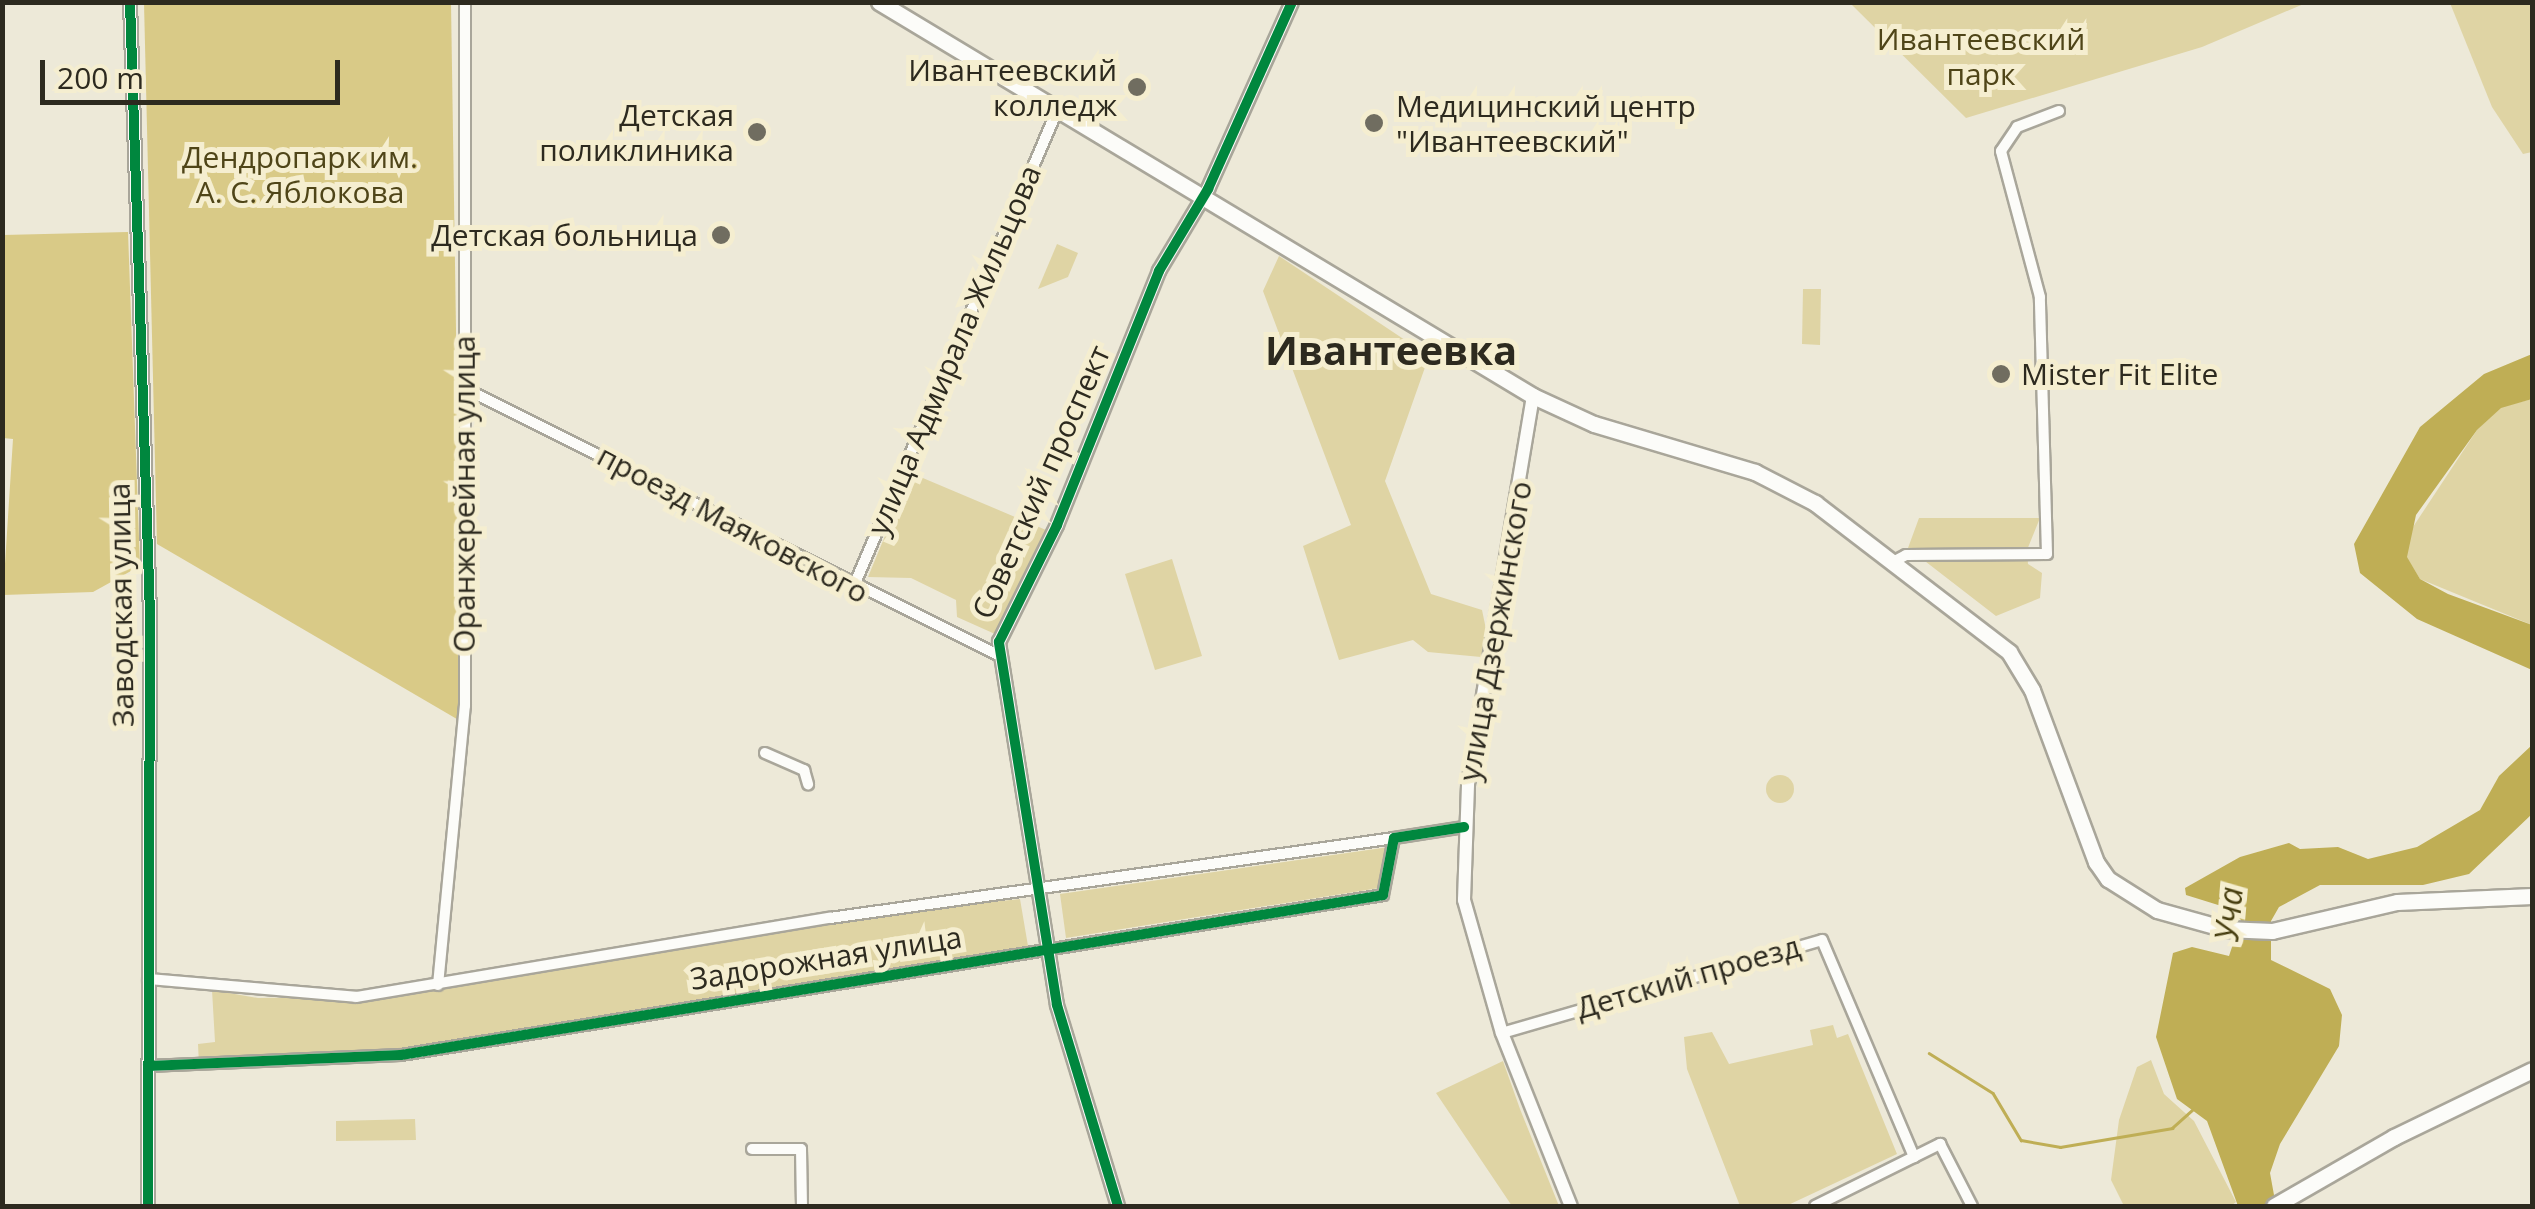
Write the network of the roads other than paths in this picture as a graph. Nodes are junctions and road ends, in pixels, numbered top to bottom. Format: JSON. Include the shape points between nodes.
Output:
{"nodes":[{"id":1,"x":130,"y":2,"type":"edge"},
{"id":2,"x":465,"y":2,"type":"edge"},
{"id":3,"x":879,"y":2,"type":"edge"},
{"id":4,"x":1292,"y":2,"type":"edge"},
{"id":5,"x":2059,"y":110,"type":"dead end"},
{"id":6,"x":1056,"y":113,"type":"junction"},
{"id":7,"x":1199,"y":201,"type":"junction"},
{"id":8,"x":468,"y":390,"type":"junction"},
{"id":9,"x":1533,"y":396,"type":"junction"},
{"id":10,"x":1893,"y":562,"type":"junction"},
{"id":11,"x":853,"y":588,"type":"junction"},
{"id":12,"x":998,"y":656,"type":"junction"},
{"id":13,"x":765,"y":753,"type":"dead end"},
{"id":14,"x":808,"y":784,"type":"dead end"},
{"id":15,"x":1464,"y":827,"type":"junction"},
{"id":16,"x":1394,"y":838,"type":"junction"},
{"id":17,"x":1038,"y":891,"type":"junction"},
{"id":18,"x":2532,"y":896,"type":"edge"},
{"id":19,"x":1047,"y":947,"type":"junction"},
{"id":20,"x":148,"y":979,"type":"junction"},
{"id":21,"x":438,"y":985,"type":"junction"},
{"id":22,"x":1502,"y":1033,"type":"junction"},
{"id":23,"x":148,"y":1066,"type":"junction"},
{"id":24,"x":2532,"y":1070,"type":"edge"},
{"id":25,"x":752,"y":1149,"type":"dead end"},
{"id":26,"x":1914,"y":1156,"type":"junction"},
{"id":27,"x":148,"y":1206,"type":"edge"},
{"id":28,"x":802,"y":1206,"type":"edge"},
{"id":29,"x":1118,"y":1206,"type":"edge"},
{"id":30,"x":1570,"y":1206,"type":"edge"},
{"id":31,"x":1815,"y":1206,"type":"edge"},
{"id":32,"x":1972,"y":1206,"type":"edge"},
{"id":33,"x":2274,"y":1206,"type":"edge"}],
"edges":[{"from":1,"to":20,"type":"street","name":"Заводская улица","via":[[150,615]]},
{"from":2,"to":8,"type":"street","name":"Оранжерейная улица"},
{"from":3,"to":6,"type":"main road"},
{"from":4,"to":7,"type":"street","name":"Советский проспект"},
{"from":5,"to":10,"type":"street","via":[[2017,127],[2001,151],[2040,297],[2047,554],[1906,555]]},
{"from":6,"to":7,"type":"main road"},
{"from":6,"to":11,"type":"street","name":"улица Адмирала Жильцова"},
{"from":7,"to":9,"type":"main road"},
{"from":7,"to":12,"type":"street","name":"Советский проспект","via":[[1159,271]]},
{"from":8,"to":11,"type":"street","name":"проезд Маяковского"},
{"from":8,"to":21,"type":"street","name":"Оранжерейная улица","via":[[464,728]]},
{"from":9,"to":10,"type":"main road","via":[[1594,424],[1781,482]]},
{"from":9,"to":15,"type":"street","name":"улица Дзержинского"},
{"from":10,"to":18,"type":"main road","via":[[1995,639],[2022,668],[2108,879],[2157,910],[2225,930],[2272,931],[2397,902]]},
{"from":11,"to":12,"type":"street","name":"проезд Маяковского"},
{"from":12,"to":17,"type":"street","name":"Советский проспект"},
{"from":13,"to":14,"type":"street","via":[[804,770]]},
{"from":15,"to":16,"type":"street","name":"Задорожная улица"},
{"from":15,"to":22,"type":"street","name":"улица Дзержинского","via":[[1465,916]]},
{"from":16,"to":17,"type":"street","name":"Задорожная улица"},
{"from":16,"to":19,"type":"street","name":"Задорожная улица","via":[[1382,895]]},
{"from":17,"to":19,"type":"street","name":"Советский проспект"},
{"from":17,"to":21,"type":"street","name":"Задорожная улица","via":[[830,918]]},
{"from":19,"to":23,"type":"street","name":"Задорожная улица","via":[[400,1055]]},
{"from":19,"to":29,"type":"street","name":"Советский проспект","via":[[1060,1017]]},
{"from":20,"to":21,"type":"street","name":"Задорожная улица","via":[[315,998]]},
{"from":20,"to":23,"type":"street","name":"Заводская улица"},
{"from":22,"to":26,"type":"street","name":"Детский проезд","via":[[1822,940]]},
{"from":22,"to":30,"type":"street","name":"улица Дзержинского"},
{"from":23,"to":27,"type":"street","name":"Заводская улица"},
{"from":24,"to":33,"type":"main road"},
{"from":25,"to":28,"type":"street","via":[[801,1149]]},
{"from":26,"to":31,"type":"street"},
{"from":26,"to":32,"type":"street","via":[[1940,1144]]}]}
